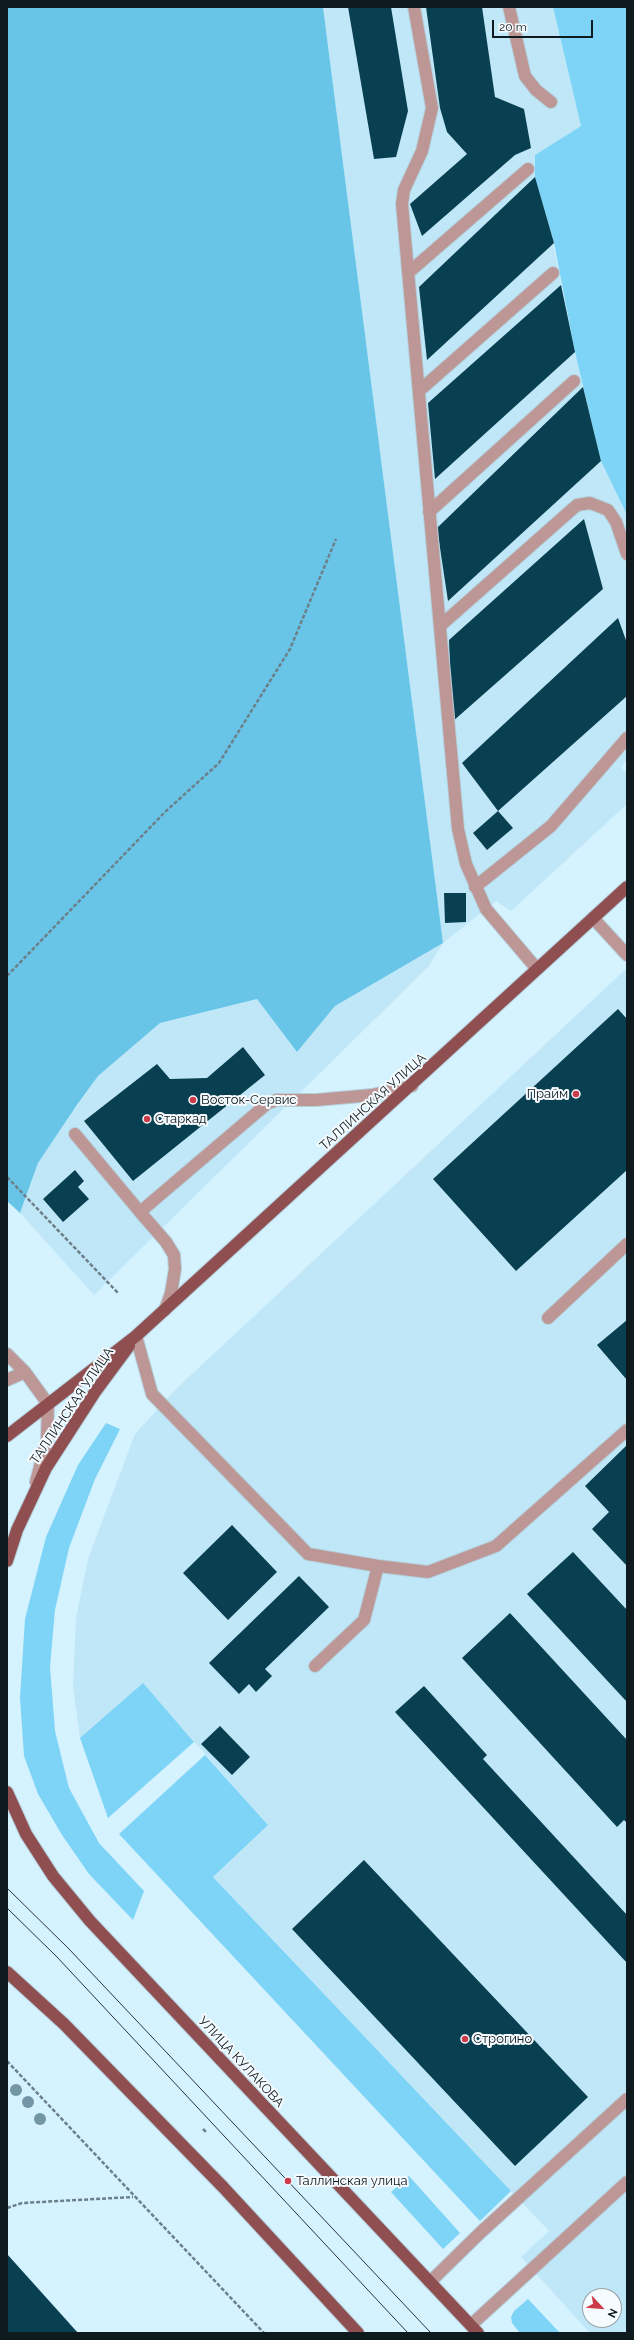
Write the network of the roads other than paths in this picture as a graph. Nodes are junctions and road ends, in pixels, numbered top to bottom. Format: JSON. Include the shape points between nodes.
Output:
{"nodes":[{"id":1,"x":414,"y":7,"type":"edge"},
{"id":2,"x":509,"y":7,"type":"edge"},
{"id":3,"x":551,"y":102,"type":"dead end"},
{"id":4,"x":528,"y":169,"type":"dead end"},
{"id":5,"x":408,"y":273,"type":"junction"},
{"id":6,"x":553,"y":273,"type":"dead end"},
{"id":7,"x":574,"y":381,"type":"dead end"},
{"id":8,"x":419,"y":391,"type":"junction"},
{"id":9,"x":429,"y":512,"type":"junction"},
{"id":10,"x":627,"y":554,"type":"edge"},
{"id":11,"x":440,"y":626,"type":"junction"},
{"id":12,"x":627,"y":738,"type":"edge"},
{"id":13,"x":627,"y":886,"type":"edge"},
{"id":14,"x":475,"y":887,"type":"junction"},
{"id":15,"x":592,"y":918,"type":"junction"},
{"id":16,"x":627,"y":955,"type":"edge"},
{"id":17,"x":537,"y":970,"type":"junction"},
{"id":18,"x":412,"y":1086,"type":"junction"},
{"id":19,"x":75,"y":1134,"type":"dead end"},
{"id":20,"x":140,"y":1212,"type":"junction"},
{"id":21,"x":627,"y":1244,"type":"edge"},
{"id":22,"x":165,"y":1310,"type":"junction"},
{"id":23,"x":548,"y":1318,"type":"dead end"},
{"id":24,"x":136,"y":1336,"type":"junction"},
{"id":25,"x":7,"y":1354,"type":"edge"},
{"id":26,"x":25,"y":1372,"type":"junction"},
{"id":27,"x":7,"y":1380,"type":"edge"},
{"id":28,"x":48,"y":1404,"type":"junction"},
{"id":29,"x":627,"y":1430,"type":"edge"},
{"id":30,"x":7,"y":1436,"type":"edge"},
{"id":31,"x":33,"y":1493,"type":"junction"},
{"id":32,"x":7,"y":1561,"type":"edge"},
{"id":33,"x":378,"y":1566,"type":"junction"},
{"id":34,"x":315,"y":1666,"type":"dead end"},
{"id":35,"x":7,"y":1792,"type":"edge"},
{"id":36,"x":7,"y":1972,"type":"edge"},
{"id":37,"x":627,"y":2099,"type":"edge"},
{"id":38,"x":627,"y":2182,"type":"edge"},
{"id":39,"x":430,"y":2282,"type":"junction"},
{"id":40,"x":474,"y":2329,"type":"edge"},
{"id":41,"x":358,"y":2333,"type":"edge"}],
"edges":[{"from":1,"to":5,"type":"lane","via":[[432,108],[422,151],[404,190],[402,204]]},
{"from":2,"to":3,"type":"lane","via":[[525,76],[536,90]]},
{"from":4,"to":5,"type":"lane"},
{"from":5,"to":8,"type":"lane"},
{"from":6,"to":8,"type":"lane"},
{"from":7,"to":9,"type":"lane"},
{"from":8,"to":9,"type":"lane"},
{"from":9,"to":11,"type":"lane"},
{"from":10,"to":11,"type":"lane","via":[[616,522],[608,510],[590,503],[577,505]]},
{"from":11,"to":14,"type":"lane","via":[[458,829],[466,864]]},
{"from":12,"to":14,"type":"lane","via":[[551,826]]},
{"from":13,"to":15,"type":"main road","name":"ТАЛЛИНСКАЯ УЛИЦА"},
{"from":14,"to":17,"type":"lane","via":[[486,908]]},
{"from":15,"to":16,"type":"lane"},
{"from":15,"to":17,"type":"main road","name":"ТАЛЛИНСКАЯ УЛИЦА"},
{"from":17,"to":18,"type":"main road","name":"ТАЛЛИНСКАЯ УЛИЦА"},
{"from":18,"to":20,"type":"lane","via":[[372,1095],[268,1102]]},
{"from":18,"to":22,"type":"main road","name":"ТАЛЛИНСКАЯ УЛИЦА"},
{"from":19,"to":20,"type":"lane"},
{"from":20,"to":22,"type":"lane","via":[[174,1255],[175,1269]]},
{"from":21,"to":23,"type":"lane"},
{"from":22,"to":24,"type":"main road","name":"ТАЛЛИНСКАЯ УЛИЦА"},
{"from":24,"to":28,"type":"main road","name":"ТАЛЛИНСКАЯ УЛИЦА"},
{"from":24,"to":31,"type":"main road","name":"ТАЛЛИНСКАЯ УЛИЦА","via":[[61,1442]]},
{"from":24,"to":33,"type":"lane","via":[[152,1394],[308,1554]]},
{"from":25,"to":26,"type":"lane"},
{"from":26,"to":27,"type":"lane"},
{"from":26,"to":28,"type":"lane"},
{"from":28,"to":30,"type":"main road","name":"ТАЛЛИНСКАЯ УЛИЦА"},
{"from":28,"to":31,"type":"lane","via":[[47,1439]]},
{"from":29,"to":33,"type":"lane","via":[[496,1546],[428,1572]]},
{"from":31,"to":32,"type":"main road","name":"ТАЛЛИНСКАЯ УЛИЦА"},
{"from":33,"to":34,"type":"lane","via":[[364,1620]]},
{"from":35,"to":39,"type":"main road","name":"УЛИЦА КУЛАКОВА","via":[[34,1846],[90,1922]]},
{"from":36,"to":41,"type":"main road","via":[[64,2024],[218,2181]]},
{"from":37,"to":39,"type":"lane"},
{"from":38,"to":40,"type":"lane"},
{"from":39,"to":40,"type":"main road","name":"УЛИЦА КУЛАКОВА"}]}
